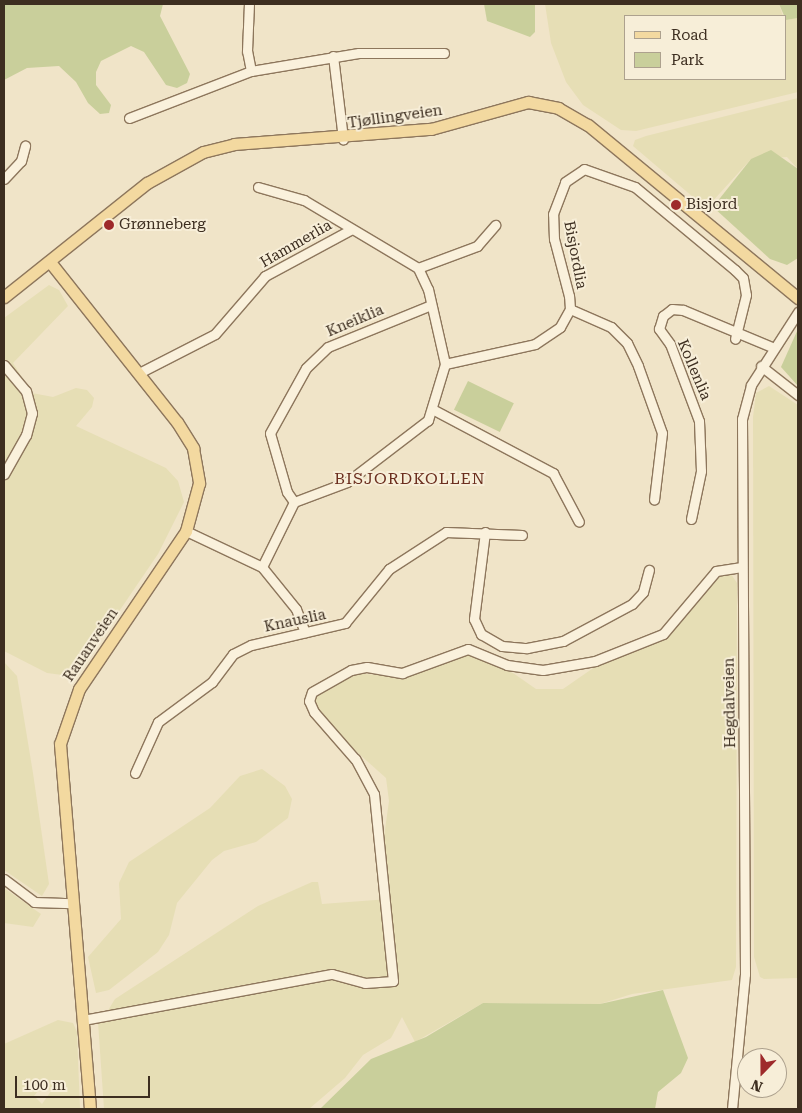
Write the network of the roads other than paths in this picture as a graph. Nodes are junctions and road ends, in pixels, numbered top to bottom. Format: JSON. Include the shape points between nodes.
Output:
{"nodes":[{"id":1,"x":250,"y":4,"type":"edge"},
{"id":2,"x":444,"y":53,"type":"dead end"},
{"id":3,"x":333,"y":56,"type":"junction"},
{"id":4,"x":251,"y":70,"type":"junction"},
{"id":5,"x":129,"y":118,"type":"dead end"},
{"id":6,"x":343,"y":139,"type":"junction"},
{"id":7,"x":24,"y":146,"type":"dead end"},
{"id":8,"x":4,"y":179,"type":"edge"},
{"id":9,"x":258,"y":188,"type":"dead end"},
{"id":10,"x":495,"y":225,"type":"dead end"},
{"id":11,"x":350,"y":230,"type":"junction"},
{"id":12,"x":50,"y":262,"type":"junction"},
{"id":13,"x":418,"y":268,"type":"junction"},
{"id":14,"x":4,"y":297,"type":"edge"},
{"id":15,"x":798,"y":298,"type":"edge"},
{"id":16,"x":431,"y":305,"type":"junction"},
{"id":17,"x":570,"y":309,"type":"junction"},
{"id":18,"x":798,"y":312,"type":"edge"},
{"id":19,"x":736,"y":334,"type":"junction"},
{"id":20,"x":772,"y":347,"type":"junction"},
{"id":21,"x":445,"y":364,"type":"junction"},
{"id":22,"x":4,"y":365,"type":"edge"},
{"id":23,"x":761,"y":366,"type":"junction"},
{"id":24,"x":139,"y":373,"type":"junction"},
{"id":25,"x":798,"y":395,"type":"edge"},
{"id":26,"x":434,"y":410,"type":"junction"},
{"id":27,"x":8,"y":457,"type":"edge"},
{"id":28,"x":4,"y":474,"type":"edge"},
{"id":29,"x":654,"y":500,"type":"dead end"},
{"id":30,"x":294,"y":502,"type":"junction"},
{"id":31,"x":690,"y":519,"type":"dead end"},
{"id":32,"x":579,"y":522,"type":"dead end"},
{"id":33,"x":186,"y":530,"type":"junction"},
{"id":34,"x":485,"y":532,"type":"junction"},
{"id":35,"x":522,"y":535,"type":"dead end"},
{"id":36,"x":262,"y":567,"type":"junction"},
{"id":37,"x":742,"y":567,"type":"junction"},
{"id":38,"x":649,"y":570,"type":"dead end"},
{"id":39,"x":305,"y":632,"type":"junction"},
{"id":40,"x":135,"y":773,"type":"dead end"},
{"id":41,"x":4,"y":879,"type":"edge"},
{"id":42,"x":72,"y":904,"type":"junction"},
{"id":43,"x":83,"y":1020,"type":"junction"},
{"id":44,"x":90,"y":1109,"type":"edge"},
{"id":45,"x":732,"y":1109,"type":"edge"}],
"edges":[{"from":1,"to":4,"type":"street","via":[[246,51]]},
{"from":2,"to":3,"type":"street"},
{"from":3,"to":4,"type":"street"},
{"from":3,"to":6,"type":"street"},
{"from":4,"to":5,"type":"street"},
{"from":6,"to":12,"type":"main road","name":"Tjøllingveien","via":[[234,144],[190,157],[147,183]]},
{"from":6,"to":15,"type":"main road","name":"Tjøllingveien","via":[[431,130],[513,104],[536,102],[558,108],[604,136]]},
{"from":7,"to":8,"type":"street","via":[[21,161]]},
{"from":9,"to":11,"type":"street","name":"Hammerlia","via":[[304,200]]},
{"from":10,"to":13,"type":"street","via":[[477,246]]},
{"from":11,"to":13,"type":"street","name":"Hammerlia"},
{"from":11,"to":24,"type":"street","name":"Hammerlia","via":[[265,276],[215,334]]},
{"from":12,"to":14,"type":"main road","name":"Tjøllingveien"},
{"from":12,"to":24,"type":"main road","name":"Rauanveien"},
{"from":13,"to":16,"type":"street"},
{"from":16,"to":21,"type":"street"},
{"from":16,"to":30,"type":"street","name":"Kneiklia","via":[[328,347],[306,368],[270,433]]},
{"from":17,"to":19,"type":"street","name":"Bisjordlia","via":[[553,214],[569,178],[592,170],[635,187],[735,270],[745,286]]},
{"from":17,"to":21,"type":"street","name":"Bisjordlia","via":[[560,327],[545,340]]},
{"from":17,"to":29,"type":"street","name":"Bisjordlia","via":[[611,326],[635,358],[662,434]]},
{"from":18,"to":20,"type":"street","name":"Hegdalveien"},
{"from":19,"to":20,"type":"street"},
{"from":19,"to":31,"type":"street","name":"Kollenlia","via":[[676,309],[666,312],[660,322],[699,420],[701,471]]},
{"from":20,"to":23,"type":"street","name":"Hegdalveien"},
{"from":21,"to":26,"type":"street"},
{"from":22,"to":27,"type":"street","via":[[26,391],[32,413]]},
{"from":23,"to":25,"type":"street"},
{"from":23,"to":37,"type":"street","name":"Hegdalveien","via":[[742,419]]},
{"from":24,"to":33,"type":"main road","name":"Rauanveien","via":[[178,422],[196,456],[199,493]]},
{"from":26,"to":30,"type":"street","via":[[420,429],[347,482]]},
{"from":26,"to":32,"type":"street","via":[[554,473]]},
{"from":27,"to":28,"type":"street"},
{"from":30,"to":36,"type":"street"},
{"from":33,"to":36,"type":"street"},
{"from":33,"to":42,"type":"main road","name":"Rauanveien","via":[[79,689],[66,719],[60,761]]},
{"from":34,"to":35,"type":"street","name":"Knauslia"},
{"from":34,"to":38,"type":"street","via":[[474,619],[481,634],[502,646],[540,647],[563,641],[632,604],[643,592]]},
{"from":34,"to":39,"type":"street","name":"Knauslia","via":[[455,530],[435,538],[389,569],[345,623]]},
{"from":36,"to":39,"type":"street","via":[[296,610]]},
{"from":37,"to":43,"type":"street","via":[[716,571],[663,634],[595,661],[543,670],[507,665],[468,649],[402,673],[367,666],[350,670],[312,692],[310,706],[359,765],[374,794],[393,981],[364,983],[332,974]]},
{"from":37,"to":45,"type":"street","name":"Hegdalveien","via":[[745,974]]},
{"from":39,"to":40,"type":"street","name":"Knauslia","via":[[251,644],[234,654],[212,682],[158,722]]},
{"from":41,"to":42,"type":"street","via":[[34,902]]},
{"from":42,"to":43,"type":"main road","name":"Rauanveien"},
{"from":43,"to":44,"type":"main road","name":"Rauanveien"}]}
